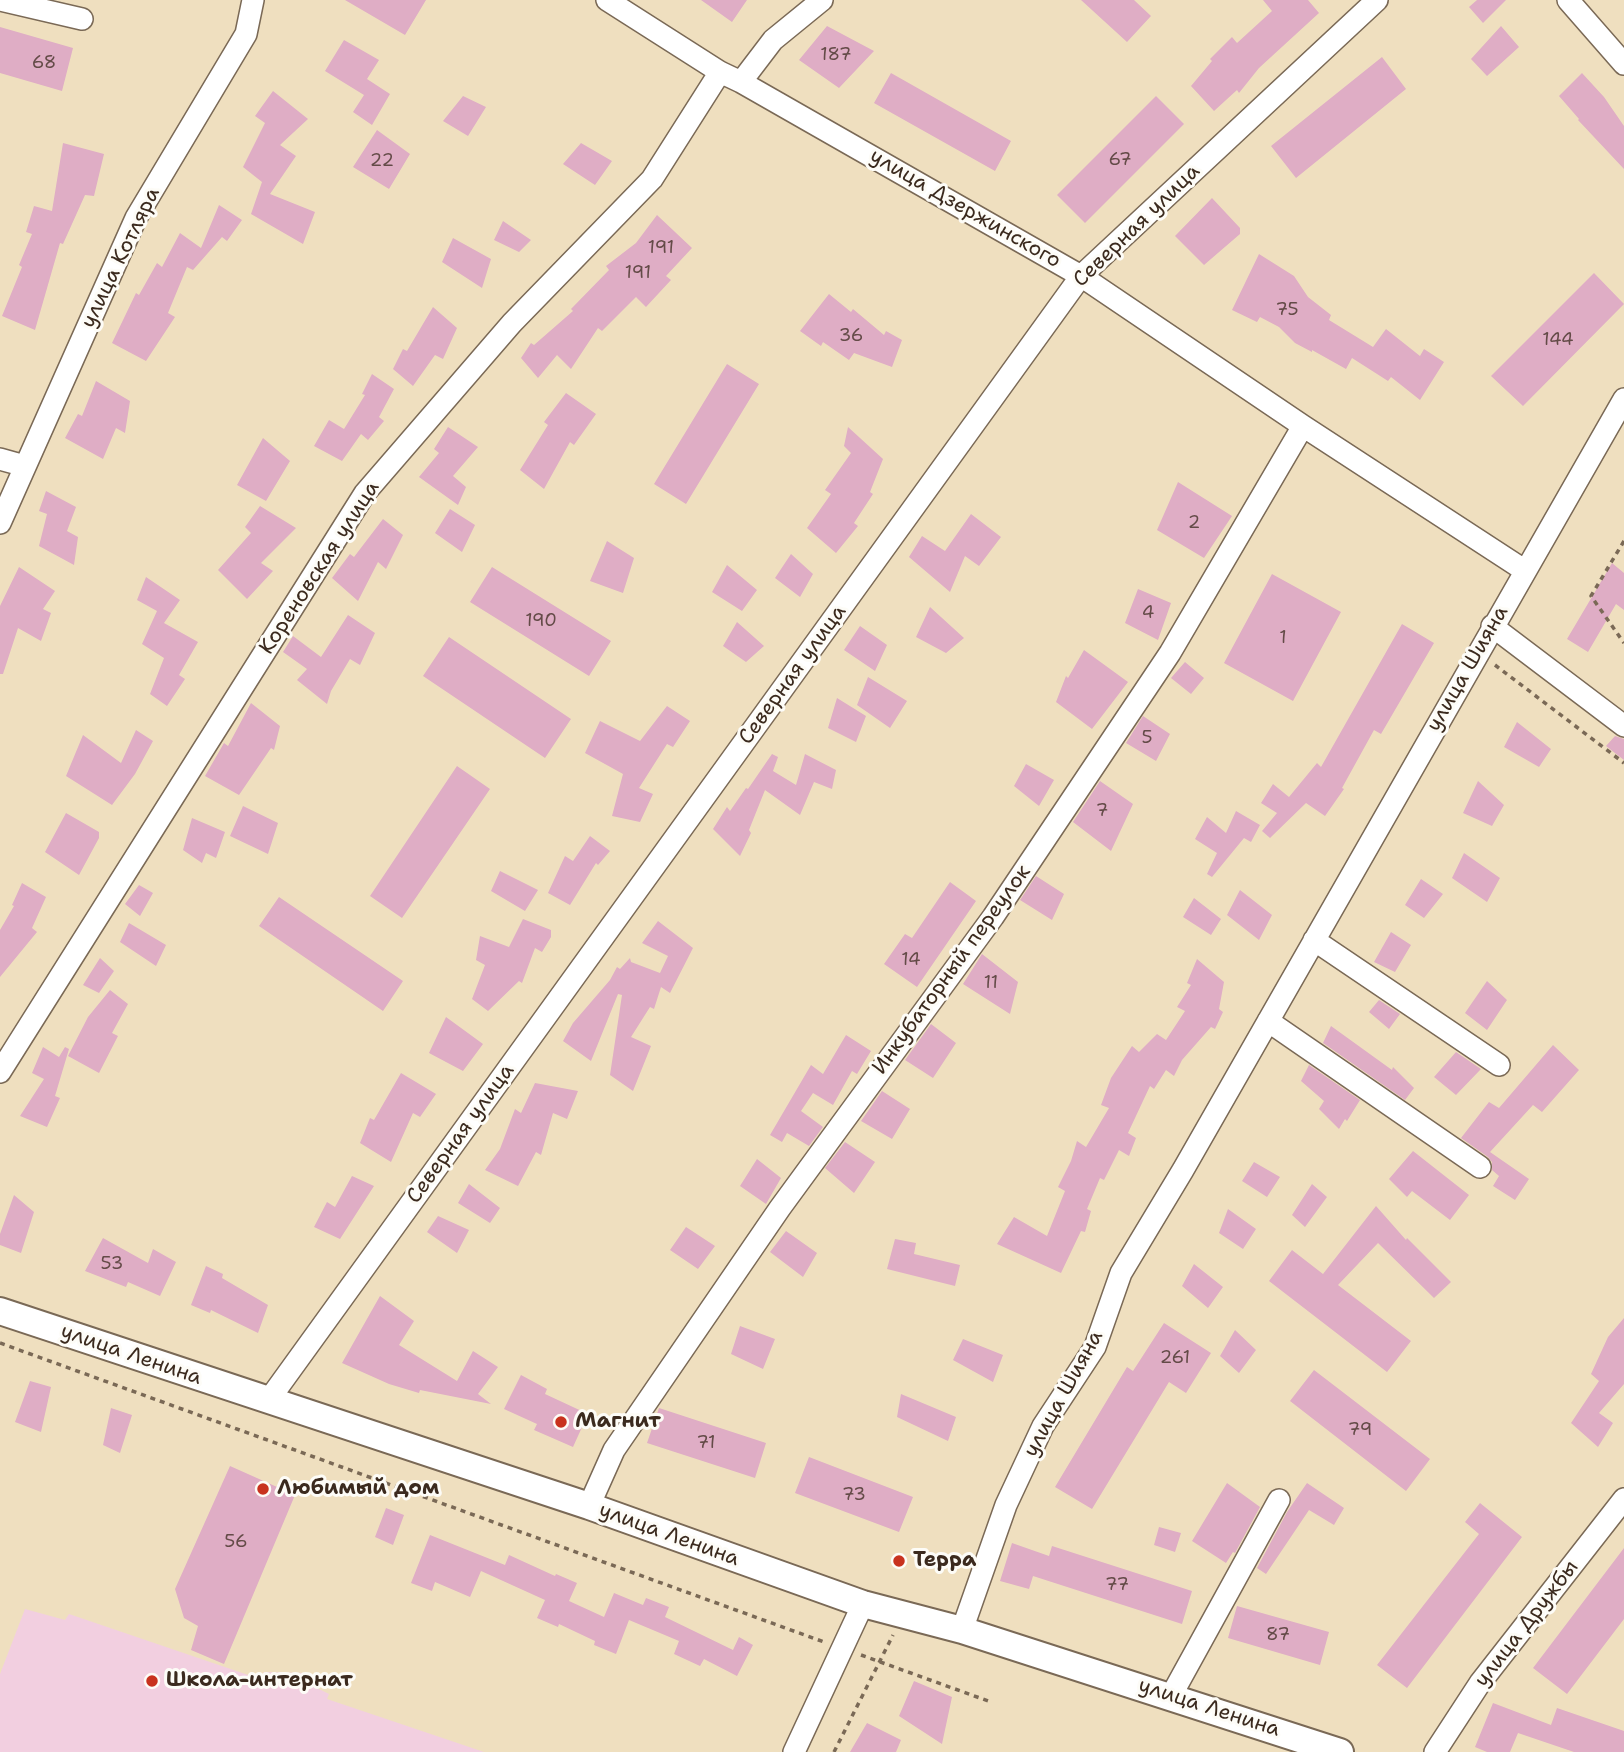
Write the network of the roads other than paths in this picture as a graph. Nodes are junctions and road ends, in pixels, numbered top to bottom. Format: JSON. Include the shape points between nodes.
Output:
{"nodes":[{"id":1,"x":0,"y":0,"type":"edge"},
{"id":2,"x":253,"y":0,"type":"edge"},
{"id":3,"x":822,"y":0,"type":"edge"},
{"id":4,"x":1377,"y":0,"type":"edge"},
{"id":5,"x":1568,"y":0,"type":"edge"},
{"id":6,"x":620,"y":3,"type":"edge"},
{"id":7,"x":82,"y":19,"type":"dead end"},
{"id":8,"x":1624,"y":64,"type":"edge"},
{"id":9,"x":720,"y":72,"type":"junction"},
{"id":10,"x":741,"y":82,"type":"junction"},
{"id":11,"x":1082,"y":276,"type":"junction"},
{"id":12,"x":1624,"y":399,"type":"edge"},
{"id":13,"x":1303,"y":426,"type":"junction"},
{"id":14,"x":0,"y":459,"type":"edge"},
{"id":15,"x":25,"y":466,"type":"junction"},
{"id":16,"x":0,"y":523,"type":"edge"},
{"id":17,"x":1524,"y":570,"type":"junction"},
{"id":18,"x":1492,"y":626,"type":"junction"},
{"id":19,"x":1624,"y":726,"type":"edge"},
{"id":20,"x":1314,"y":940,"type":"junction"},
{"id":21,"x":1268,"y":1021,"type":"junction"},
{"id":22,"x":1499,"y":1066,"type":"dead end"},
{"id":23,"x":0,"y":1072,"type":"edge"},
{"id":24,"x":1480,"y":1167,"type":"dead end"},
{"id":25,"x":0,"y":1311,"type":"edge"},
{"id":26,"x":268,"y":1401,"type":"junction"},
{"id":27,"x":1624,"y":1499,"type":"edge"},
{"id":28,"x":1279,"y":1500,"type":"dead end"},
{"id":29,"x":589,"y":1506,"type":"junction"},
{"id":30,"x":863,"y":1604,"type":"junction"},
{"id":31,"x":962,"y":1630,"type":"junction"},
{"id":32,"x":1171,"y":1696,"type":"junction"},
{"id":33,"x":1284,"y":1742,"type":"edge"},
{"id":34,"x":794,"y":1752,"type":"edge"},
{"id":35,"x":1340,"y":1752,"type":"edge"},
{"id":36,"x":1435,"y":1752,"type":"edge"}],
"edges":[{"from":1,"to":7,"type":"street"},
{"from":2,"to":15,"type":"street","name":"улица Котляра","via":[[246,34],[136,218]]},
{"from":3,"to":10,"type":"street","via":[[774,40]]},
{"from":4,"to":11,"type":"street","name":"Северная улица"},
{"from":5,"to":8,"type":"street"},
{"from":6,"to":9,"type":"street","name":"улица Дзержинского"},
{"from":9,"to":10,"type":"street","name":"улица Дзержинского"},
{"from":9,"to":23,"type":"street","name":"Кореновская улица","via":[[652,179],[512,323],[365,493]]},
{"from":10,"to":11,"type":"street","name":"улица Дзержинского"},
{"from":11,"to":13,"type":"street","name":"улица Дзержинского"},
{"from":11,"to":26,"type":"street","name":"Северная улица"},
{"from":12,"to":17,"type":"street","name":"улица Шияна"},
{"from":13,"to":17,"type":"street","name":"улица Дзержинского"},
{"from":13,"to":29,"type":"street","name":"Инкубаторный переулок","via":[[1170,653],[993,917],[780,1208],[614,1450]]},
{"from":14,"to":15,"type":"street"},
{"from":15,"to":16,"type":"street","name":"улица Котляра"},
{"from":17,"to":18,"type":"street","name":"улица Шияна"},
{"from":18,"to":19,"type":"street"},
{"from":18,"to":20,"type":"street","name":"улица Шияна"},
{"from":20,"to":21,"type":"street","name":"улица Шияна"},
{"from":20,"to":22,"type":"street"},
{"from":21,"to":24,"type":"street"},
{"from":21,"to":31,"type":"street","name":"улица Шияна","via":[[1121,1273],[1096,1347],[1043,1426],[1006,1506]]},
{"from":25,"to":26,"type":"main road","name":"улица Ленина"},
{"from":26,"to":29,"type":"main road","name":"улица Ленина"},
{"from":27,"to":36,"type":"street","name":"улица Дружбы","via":[[1480,1684]]},
{"from":28,"to":32,"type":"street"},
{"from":29,"to":30,"type":"main road","name":"улица Ленина"},
{"from":30,"to":31,"type":"main road","name":"улица Ленина"},
{"from":30,"to":34,"type":"street"},
{"from":31,"to":32,"type":"main road","name":"улица Ленина"},
{"from":32,"to":33,"type":"main road","name":"улица Ленина"},
{"from":33,"to":35,"type":"main road","name":"улица Ленина"}]}
